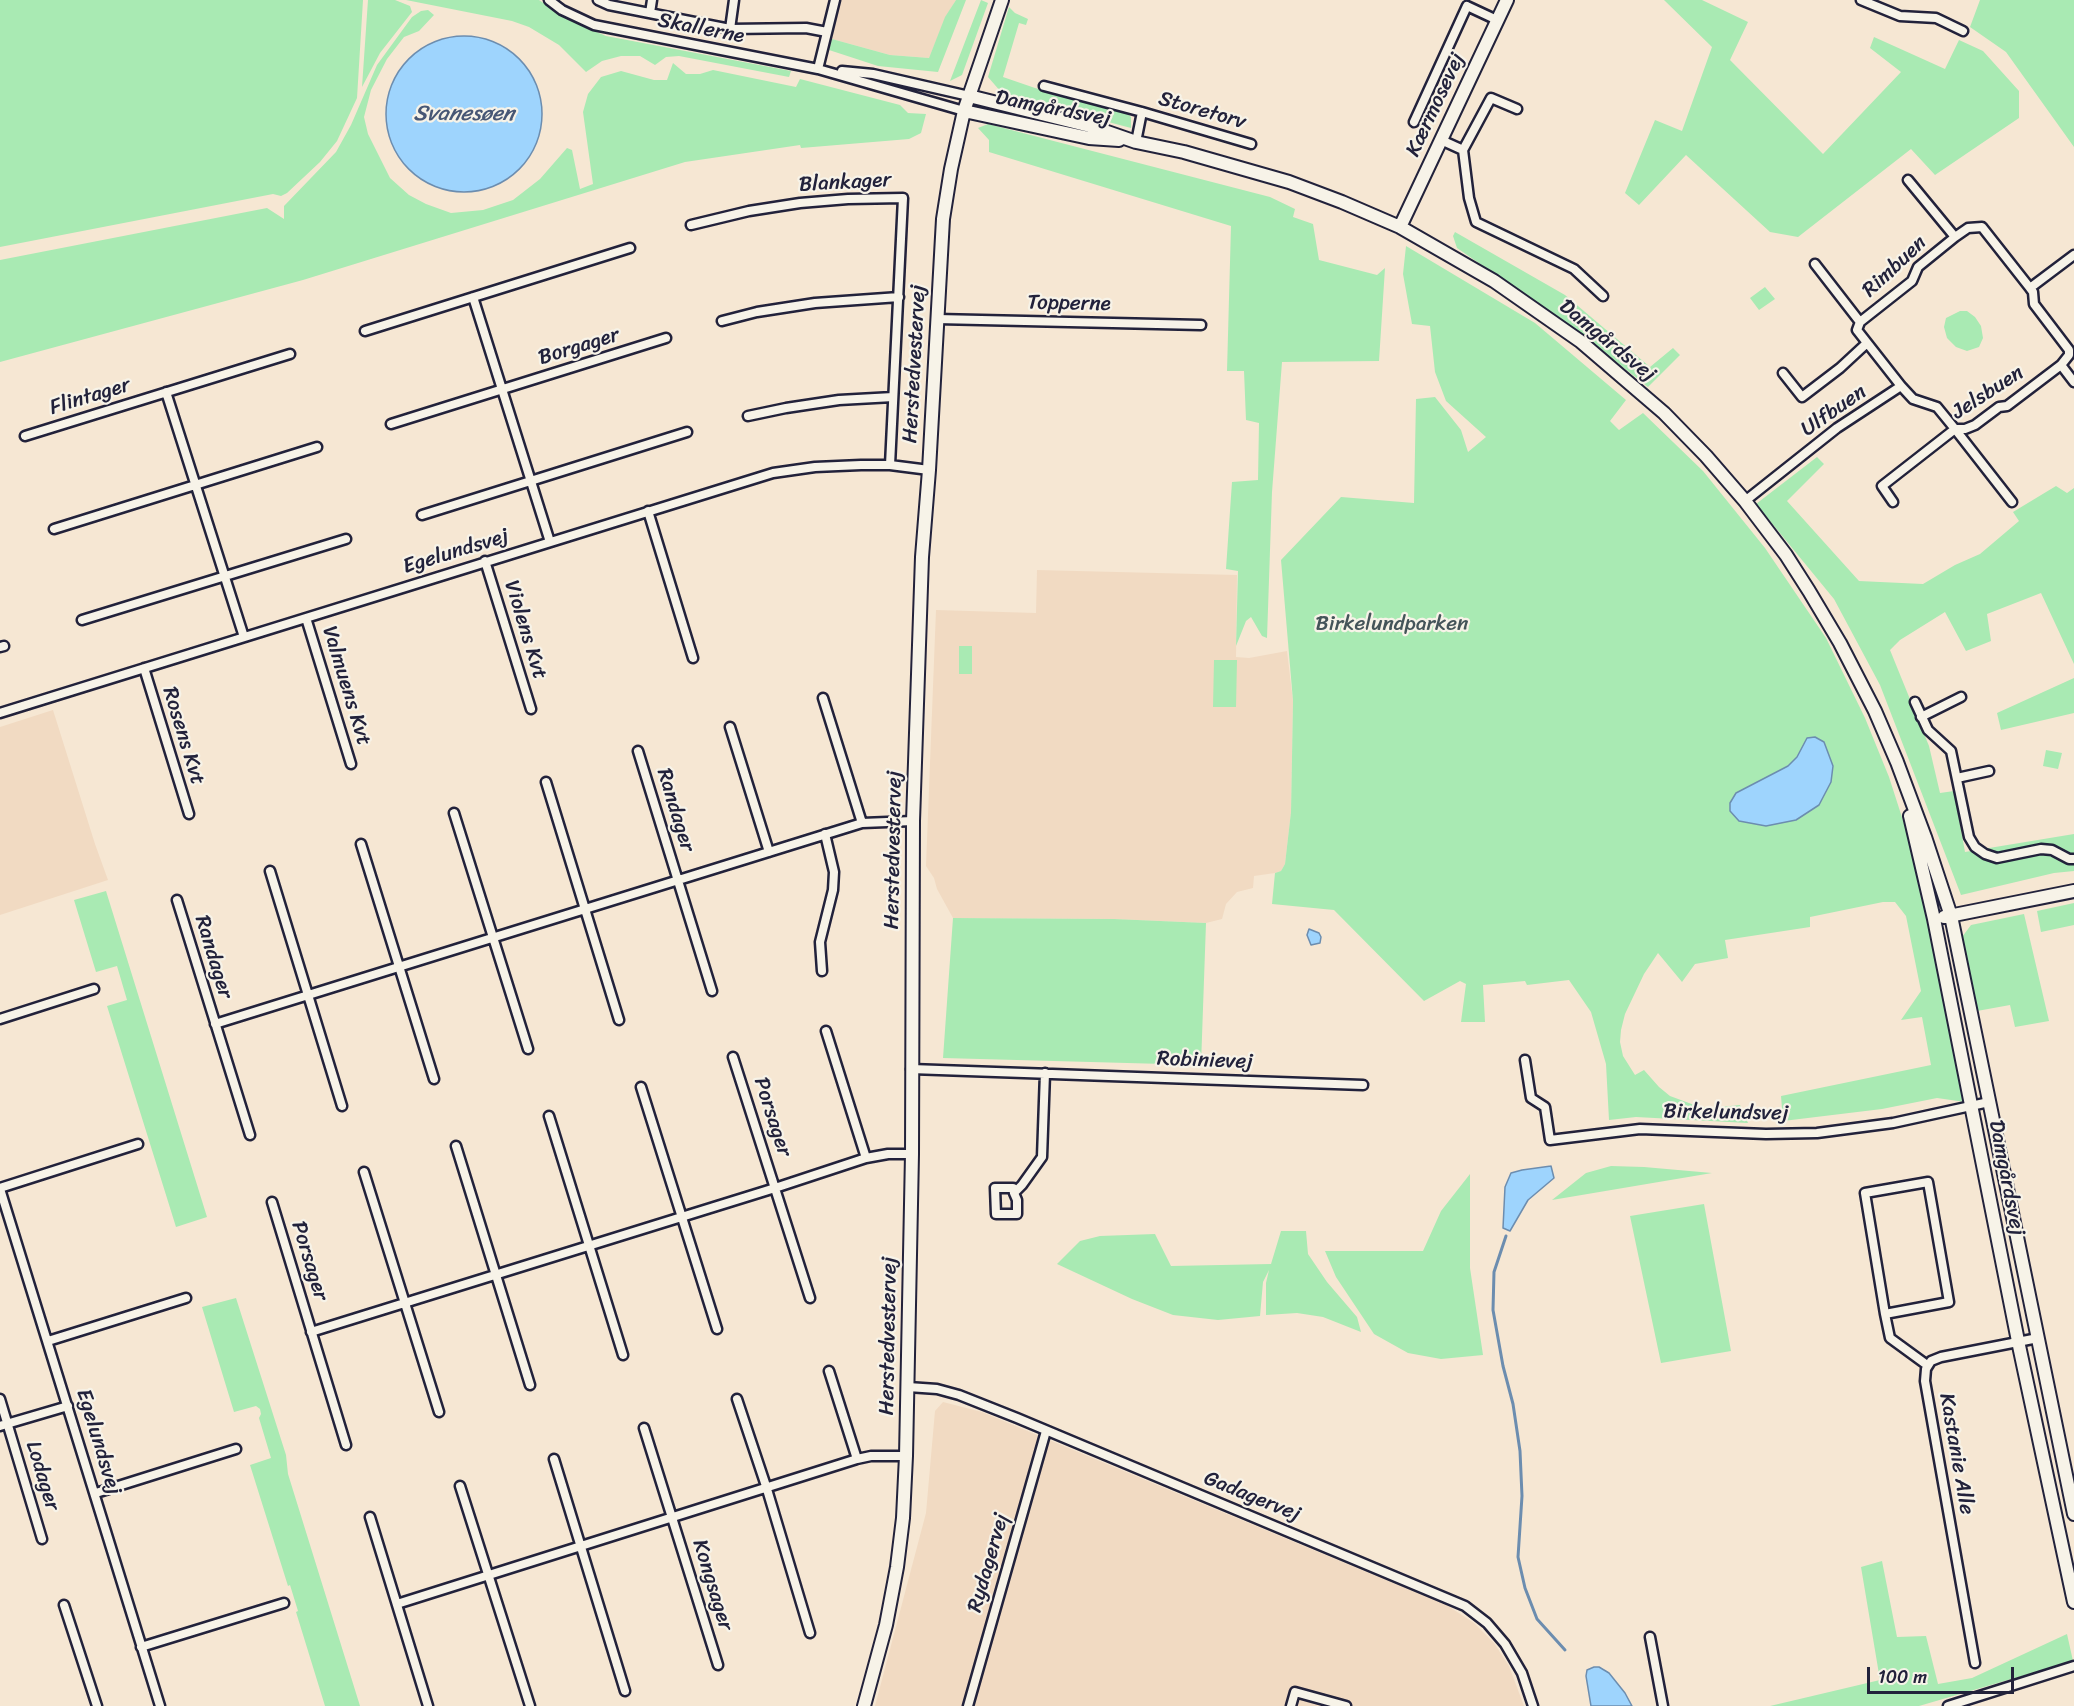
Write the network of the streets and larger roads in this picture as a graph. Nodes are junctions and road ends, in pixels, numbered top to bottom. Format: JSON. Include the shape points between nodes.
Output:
{"nodes":[{"id":1,"x":549,"y":0,"type":"edge"},
{"id":2,"x":598,"y":0,"type":"edge"},
{"id":3,"x":652,"y":0,"type":"edge"},
{"id":4,"x":734,"y":0,"type":"edge"},
{"id":5,"x":835,"y":0,"type":"edge"},
{"id":6,"x":1002,"y":0,"type":"edge"},
{"id":7,"x":1507,"y":0,"type":"edge"},
{"id":8,"x":1861,"y":0,"type":"edge"},
{"id":9,"x":1468,"y":3,"type":"edge"},
{"id":10,"x":650,"y":13,"type":"junction"},
{"id":11,"x":1497,"y":20,"type":"junction"},
{"id":12,"x":730,"y":29,"type":"junction"},
{"id":13,"x":1963,"y":31,"type":"dead end"},
{"id":14,"x":827,"y":32,"type":"junction"},
{"id":15,"x":818,"y":69,"type":"junction"},
{"id":16,"x":1044,"y":86,"type":"dead end"},
{"id":17,"x":969,"y":96,"type":"junction"},
{"id":18,"x":1517,"y":110,"type":"dead end"},
{"id":19,"x":964,"y":111,"type":"junction"},
{"id":20,"x":1142,"y":112,"type":"junction"},
{"id":21,"x":1414,"y":122,"type":"dead end"},
{"id":22,"x":1441,"y":140,"type":"junction"},
{"id":23,"x":1136,"y":142,"type":"junction"},
{"id":24,"x":1251,"y":144,"type":"dead end"},
{"id":25,"x":1463,"y":150,"type":"junction"},
{"id":26,"x":1908,"y":180,"type":"dead end"},
{"id":27,"x":691,"y":225,"type":"dead end"},
{"id":28,"x":1401,"y":227,"type":"junction"},
{"id":29,"x":1955,"y":237,"type":"junction"},
{"id":30,"x":630,"y":248,"type":"dead end"},
{"id":31,"x":2074,"y":255,"type":"edge"},
{"id":32,"x":1815,"y":264,"type":"dead end"},
{"id":33,"x":2030,"y":288,"type":"junction"},
{"id":34,"x":1603,"y":296,"type":"dead end"},
{"id":35,"x":473,"y":297,"type":"junction"},
{"id":36,"x":899,"y":297,"type":"junction"},
{"id":37,"x":937,"y":319,"type":"junction"},
{"id":38,"x":722,"y":321,"type":"dead end"},
{"id":39,"x":1860,"y":322,"type":"junction"},
{"id":40,"x":1201,"y":325,"type":"dead end"},
{"id":41,"x":365,"y":331,"type":"dead end"},
{"id":42,"x":666,"y":338,"type":"dead end"},
{"id":43,"x":1867,"y":343,"type":"junction"},
{"id":44,"x":290,"y":354,"type":"dead end"},
{"id":45,"x":2061,"y":364,"type":"junction"},
{"id":46,"x":1783,"y":373,"type":"dead end"},
{"id":47,"x":2074,"y":381,"type":"edge"},
{"id":48,"x":1901,"y":386,"type":"junction"},
{"id":49,"x":502,"y":389,"type":"junction"},
{"id":50,"x":166,"y":392,"type":"junction"},
{"id":51,"x":893,"y":397,"type":"junction"},
{"id":52,"x":748,"y":416,"type":"dead end"},
{"id":53,"x":391,"y":424,"type":"dead end"},
{"id":54,"x":1955,"y":429,"type":"junction"},
{"id":55,"x":687,"y":432,"type":"dead end"},
{"id":56,"x":25,"y":436,"type":"dead end"},
{"id":57,"x":317,"y":447,"type":"dead end"},
{"id":58,"x":890,"y":465,"type":"junction"},
{"id":59,"x":929,"y":470,"type":"junction"},
{"id":60,"x":531,"y":481,"type":"junction"},
{"id":61,"x":195,"y":484,"type":"junction"},
{"id":62,"x":1745,"y":501,"type":"junction"},
{"id":63,"x":1893,"y":502,"type":"dead end"},
{"id":64,"x":2012,"y":502,"type":"dead end"},
{"id":65,"x":648,"y":511,"type":"junction"},
{"id":66,"x":422,"y":515,"type":"dead end"},
{"id":67,"x":54,"y":529,"type":"dead end"},
{"id":68,"x":346,"y":539,"type":"dead end"},
{"id":69,"x":550,"y":542,"type":"junction"},
{"id":70,"x":485,"y":561,"type":"junction"},
{"id":71,"x":223,"y":576,"type":"junction"},
{"id":72,"x":306,"y":618,"type":"junction"},
{"id":73,"x":82,"y":620,"type":"dead end"},
{"id":74,"x":244,"y":637,"type":"junction"},
{"id":75,"x":693,"y":658,"type":"dead end"},
{"id":76,"x":144,"y":668,"type":"junction"},
{"id":77,"x":1961,"y":697,"type":"dead end"},
{"id":78,"x":823,"y":698,"type":"dead end"},
{"id":79,"x":1914,"y":702,"type":"dead end"},
{"id":80,"x":531,"y":709,"type":"dead end"},
{"id":81,"x":0,"y":713,"type":"edge"},
{"id":82,"x":1922,"y":717,"type":"junction"},
{"id":83,"x":730,"y":727,"type":"dead end"},
{"id":84,"x":638,"y":751,"type":"dead end"},
{"id":85,"x":1897,"y":762,"type":"junction"},
{"id":86,"x":351,"y":764,"type":"dead end"},
{"id":87,"x":1989,"y":771,"type":"dead end"},
{"id":88,"x":1957,"y":778,"type":"junction"},
{"id":89,"x":546,"y":782,"type":"dead end"},
{"id":90,"x":454,"y":813,"type":"dead end"},
{"id":91,"x":189,"y":814,"type":"dead end"},
{"id":92,"x":913,"y":821,"type":"junction"},
{"id":93,"x":862,"y":823,"type":"junction"},
{"id":94,"x":825,"y":834,"type":"junction"},
{"id":95,"x":362,"y":844,"type":"dead end"},
{"id":96,"x":769,"y":852,"type":"junction"},
{"id":97,"x":2074,"y":859,"type":"edge"},
{"id":98,"x":270,"y":871,"type":"dead end"},
{"id":99,"x":678,"y":880,"type":"junction"},
{"id":100,"x":2074,"y":891,"type":"edge"},
{"id":101,"x":177,"y":900,"type":"dead end"},
{"id":102,"x":585,"y":909,"type":"junction"},
{"id":103,"x":1951,"y":916,"type":"junction"},
{"id":104,"x":1934,"y":919,"type":"junction"},
{"id":105,"x":493,"y":938,"type":"junction"},
{"id":106,"x":400,"y":966,"type":"junction"},
{"id":107,"x":822,"y":971,"type":"dead end"},
{"id":108,"x":94,"y":989,"type":"dead end"},
{"id":109,"x":712,"y":990,"type":"dead end"},
{"id":110,"x":308,"y":995,"type":"junction"},
{"id":111,"x":0,"y":1019,"type":"edge"},
{"id":112,"x":619,"y":1020,"type":"dead end"},
{"id":113,"x":215,"y":1024,"type":"junction"},
{"id":114,"x":826,"y":1030,"type":"dead end"},
{"id":115,"x":528,"y":1049,"type":"dead end"},
{"id":116,"x":734,"y":1057,"type":"dead end"},
{"id":117,"x":1525,"y":1060,"type":"dead end"},
{"id":118,"x":911,"y":1069,"type":"junction"},
{"id":119,"x":1045,"y":1073,"type":"junction"},
{"id":120,"x":434,"y":1079,"type":"dead end"},
{"id":121,"x":1363,"y":1085,"type":"dead end"},
{"id":122,"x":641,"y":1087,"type":"dead end"},
{"id":123,"x":1989,"y":1102,"type":"junction"},
{"id":124,"x":342,"y":1106,"type":"dead end"},
{"id":125,"x":1971,"y":1106,"type":"junction"},
{"id":126,"x":549,"y":1116,"type":"dead end"},
{"id":127,"x":250,"y":1135,"type":"dead end"},
{"id":128,"x":138,"y":1144,"type":"dead end"},
{"id":129,"x":456,"y":1146,"type":"dead end"},
{"id":130,"x":912,"y":1154,"type":"junction"},
{"id":131,"x":866,"y":1158,"type":"junction"},
{"id":132,"x":364,"y":1172,"type":"dead end"},
{"id":133,"x":776,"y":1188,"type":"junction"},
{"id":134,"x":0,"y":1189,"type":"edge"},
{"id":135,"x":1014,"y":1192,"type":"dead end"},
{"id":136,"x":272,"y":1202,"type":"dead end"},
{"id":137,"x":682,"y":1217,"type":"junction"},
{"id":138,"x":589,"y":1246,"type":"junction"},
{"id":139,"x":496,"y":1274,"type":"junction"},
{"id":140,"x":186,"y":1298,"type":"dead end"},
{"id":141,"x":810,"y":1298,"type":"dead end"},
{"id":142,"x":405,"y":1303,"type":"junction"},
{"id":143,"x":1885,"y":1314,"type":"junction"},
{"id":144,"x":717,"y":1329,"type":"dead end"},
{"id":145,"x":311,"y":1332,"type":"junction"},
{"id":146,"x":2038,"y":1338,"type":"junction"},
{"id":147,"x":48,"y":1341,"type":"junction"},
{"id":148,"x":2018,"y":1341,"type":"junction"},
{"id":149,"x":622,"y":1354,"type":"dead end"},
{"id":150,"x":1927,"y":1365,"type":"junction"},
{"id":151,"x":829,"y":1371,"type":"dead end"},
{"id":152,"x":530,"y":1385,"type":"dead end"},
{"id":153,"x":908,"y":1387,"type":"junction"},
{"id":154,"x":0,"y":1399,"type":"edge"},
{"id":155,"x":737,"y":1399,"type":"dead end"},
{"id":156,"x":68,"y":1406,"type":"junction"},
{"id":157,"x":439,"y":1412,"type":"dead end"},
{"id":158,"x":4,"y":1425,"type":"edge"},
{"id":159,"x":644,"y":1428,"type":"dead end"},
{"id":160,"x":1047,"y":1431,"type":"junction"},
{"id":161,"x":346,"y":1445,"type":"dead end"},
{"id":162,"x":237,"y":1449,"type":"dead end"},
{"id":163,"x":906,"y":1456,"type":"junction"},
{"id":164,"x":554,"y":1459,"type":"dead end"},
{"id":165,"x":857,"y":1459,"type":"junction"},
{"id":166,"x":460,"y":1486,"type":"dead end"},
{"id":167,"x":766,"y":1486,"type":"junction"},
{"id":168,"x":96,"y":1493,"type":"junction"},
{"id":169,"x":2074,"y":1514,"type":"edge"},
{"id":170,"x":370,"y":1517,"type":"dead end"},
{"id":171,"x":672,"y":1517,"type":"junction"},
{"id":172,"x":42,"y":1539,"type":"dead end"},
{"id":173,"x":581,"y":1546,"type":"junction"},
{"id":174,"x":488,"y":1575,"type":"junction"},
{"id":175,"x":2074,"y":1602,"type":"edge"},
{"id":176,"x":284,"y":1603,"type":"dead end"},
{"id":177,"x":397,"y":1604,"type":"junction"},
{"id":178,"x":64,"y":1605,"type":"dead end"},
{"id":179,"x":810,"y":1633,"type":"dead end"},
{"id":180,"x":1650,"y":1637,"type":"dead end"},
{"id":181,"x":141,"y":1647,"type":"junction"},
{"id":182,"x":1975,"y":1663,"type":"dead end"},
{"id":183,"x":718,"y":1665,"type":"dead end"},
{"id":184,"x":2074,"y":1666,"type":"edge"},
{"id":185,"x":626,"y":1692,"type":"dead end"},
{"id":186,"x":96,"y":1706,"type":"edge"},
{"id":187,"x":160,"y":1706,"type":"edge"},
{"id":188,"x":428,"y":1706,"type":"edge"},
{"id":189,"x":530,"y":1706,"type":"edge"},
{"id":190,"x":864,"y":1706,"type":"edge"},
{"id":191,"x":968,"y":1706,"type":"edge"},
{"id":192,"x":1291,"y":1706,"type":"edge"},
{"id":193,"x":1346,"y":1706,"type":"edge"},
{"id":194,"x":1533,"y":1706,"type":"edge"},
{"id":195,"x":1663,"y":1706,"type":"edge"},
{"id":196,"x":1948,"y":1706,"type":"edge"}],
"edges":[{"from":1,"to":15,"type":"street","name":"Skallerne","via":[[594,25]]},
{"from":2,"to":10,"type":"street"},
{"from":3,"to":10,"type":"street"},
{"from":4,"to":12,"type":"street"},
{"from":5,"to":14,"type":"street"},
{"from":6,"to":17,"type":"street","name":"Herstedvestervej"},
{"from":7,"to":11,"type":"street","name":"Kærmosevej"},
{"from":8,"to":13,"type":"street","via":[[1900,16],[1936,18]]},
{"from":9,"to":11,"type":"street"},
{"from":9,"to":21,"type":"street"},
{"from":10,"to":12,"type":"street"},
{"from":11,"to":22,"type":"street","name":"Kærmosevej"},
{"from":12,"to":14,"type":"street","via":[[806,28]]},
{"from":14,"to":15,"type":"street"},
{"from":15,"to":17,"type":"street","name":"Skallerne","via":[[873,74]]},
{"from":15,"to":19,"type":"street","name":"Skallerne"},
{"from":16,"to":20,"type":"street","name":"Storetorv"},
{"from":17,"to":19,"type":"street","name":"Herstedvestervej"},
{"from":17,"to":23,"type":"street","name":"Damgårdsvej","via":[[1090,126]]},
{"from":18,"to":25,"type":"street","via":[[1491,98]]},
{"from":19,"to":23,"type":"street","name":"Damgårdsvej","via":[[1089,138]]},
{"from":19,"to":37,"type":"street","name":"Herstedvestervej","via":[[943,219]]},
{"from":20,"to":23,"type":"street","name":"Storetorv"},
{"from":20,"to":24,"type":"street","name":"Storetorv"},
{"from":22,"to":25,"type":"street"},
{"from":22,"to":28,"type":"street","name":"Kærmosevej"},
{"from":23,"to":28,"type":"street","name":"Damgårdsvej","via":[[1289,182]]},
{"from":25,"to":34,"type":"street","via":[[1476,222],[1574,269]]},
{"from":26,"to":29,"type":"street"},
{"from":27,"to":36,"type":"street","name":"Blankager","via":[[800,203],[903,198]]},
{"from":28,"to":62,"type":"street","name":"Damgårdsvej","via":[[1494,281],[1580,341],[1664,413]]},
{"from":29,"to":33,"type":"street","name":"Rimbuen","via":[[1968,228],[1982,227]]},
{"from":29,"to":39,"type":"street","name":"Rimbuen","via":[[1918,267],[1912,281]]},
{"from":30,"to":35,"type":"street"},
{"from":31,"to":33,"type":"street"},
{"from":32,"to":39,"type":"street","name":"Rimbuen"},
{"from":33,"to":45,"type":"street","via":[[2034,304],[2069,350]]},
{"from":35,"to":41,"type":"street"},
{"from":35,"to":49,"type":"street"},
{"from":36,"to":38,"type":"street","via":[[815,303]]},
{"from":36,"to":51,"type":"street","name":"Blankager"},
{"from":37,"to":40,"type":"street","name":"Topperne"},
{"from":37,"to":59,"type":"street","name":"Herstedvestervej"},
{"from":39,"to":43,"type":"street","name":"Ulfbuen","via":[[1857,330]]},
{"from":42,"to":49,"type":"street","name":"Borgager"},
{"from":43,"to":46,"type":"street","name":"Ulfbuen","via":[[1802,397]]},
{"from":43,"to":48,"type":"street","name":"Ulfbuen"},
{"from":44,"to":50,"type":"street","name":"Flintager"},
{"from":45,"to":47,"type":"street"},
{"from":45,"to":54,"type":"street","name":"Jelsbuen","via":[[2007,406],[1998,407],[1975,425]]},
{"from":48,"to":54,"type":"street","via":[[1913,399],[1937,407]]},
{"from":48,"to":62,"type":"street","name":"Ulfbuen","via":[[1838,428]]},
{"from":49,"to":53,"type":"street","name":"Borgager"},
{"from":49,"to":60,"type":"street"},
{"from":50,"to":56,"type":"street","name":"Flintager"},
{"from":50,"to":61,"type":"street"},
{"from":51,"to":52,"type":"street","via":[[839,400]]},
{"from":51,"to":58,"type":"street","name":"Blankager"},
{"from":54,"to":63,"type":"street","via":[[1882,486]]},
{"from":54,"to":64,"type":"street","name":"Jelsbuen"},
{"from":55,"to":60,"type":"street"},
{"from":57,"to":61,"type":"street"},
{"from":58,"to":59,"type":"street","name":"Egelundsvej"},
{"from":58,"to":65,"type":"street","name":"Egelundsvej","via":[[826,466],[773,473]]},
{"from":59,"to":92,"type":"street","name":"Herstedvestervej","via":[[922,557]]},
{"from":60,"to":66,"type":"street"},
{"from":60,"to":69,"type":"street"},
{"from":61,"to":67,"type":"street"},
{"from":61,"to":71,"type":"street"},
{"from":62,"to":85,"type":"street","name":"Damgårdsvej","via":[[1786,555],[1840,643]]},
{"from":65,"to":69,"type":"street","name":"Egelundsvej"},
{"from":65,"to":75,"type":"street"},
{"from":68,"to":71,"type":"street"},
{"from":69,"to":70,"type":"street","name":"Egelundsvej"},
{"from":70,"to":72,"type":"street","name":"Egelundsvej"},
{"from":70,"to":80,"type":"street","name":"Violens Kvt"},
{"from":71,"to":73,"type":"street"},
{"from":71,"to":74,"type":"street"},
{"from":72,"to":74,"type":"street","name":"Egelundsvej"},
{"from":72,"to":86,"type":"street","name":"Valmuens Kvt"},
{"from":74,"to":76,"type":"street","name":"Egelundsvej"},
{"from":76,"to":81,"type":"street","name":"Egelundsvej"},
{"from":76,"to":91,"type":"street","name":"Rosens Kvt"},
{"from":77,"to":82,"type":"street"},
{"from":78,"to":93,"type":"street"},
{"from":79,"to":82,"type":"street"},
{"from":82,"to":88,"type":"street","via":[[1928,730],[1951,751]]},
{"from":83,"to":96,"type":"street"},
{"from":84,"to":99,"type":"street","name":"Randager"},
{"from":85,"to":103,"type":"street","name":"Damgårdsvej"},
{"from":85,"to":104,"type":"street","name":"Damgårdsvej"},
{"from":87,"to":88,"type":"street"},
{"from":88,"to":97,"type":"street","via":[[1969,837],[1984,854],[1997,858],[2042,849]]},
{"from":89,"to":102,"type":"street"},
{"from":90,"to":105,"type":"street"},
{"from":92,"to":93,"type":"street","name":"Randager"},
{"from":92,"to":118,"type":"street","name":"Herstedvestervej"},
{"from":93,"to":94,"type":"street","name":"Randager"},
{"from":94,"to":96,"type":"street","name":"Randager"},
{"from":94,"to":107,"type":"street","via":[[834,872],[820,942]]},
{"from":95,"to":106,"type":"street"},
{"from":96,"to":99,"type":"street","name":"Randager"},
{"from":98,"to":110,"type":"street"},
{"from":99,"to":102,"type":"street","name":"Randager"},
{"from":99,"to":109,"type":"street","name":"Randager"},
{"from":100,"to":103,"type":"street"},
{"from":101,"to":113,"type":"street","name":"Randager"},
{"from":102,"to":105,"type":"street","name":"Randager"},
{"from":102,"to":112,"type":"street"},
{"from":103,"to":104,"type":"street"},
{"from":103,"to":123,"type":"street","name":"Damgårdsvej"},
{"from":104,"to":125,"type":"street","name":"Damgårdsvej"},
{"from":105,"to":106,"type":"street","name":"Randager"},
{"from":105,"to":115,"type":"street"},
{"from":106,"to":110,"type":"street","name":"Randager"},
{"from":106,"to":120,"type":"street"},
{"from":108,"to":111,"type":"street"},
{"from":110,"to":113,"type":"street","name":"Randager"},
{"from":110,"to":124,"type":"street"},
{"from":113,"to":127,"type":"street","name":"Randager"},
{"from":114,"to":131,"type":"street"},
{"from":116,"to":133,"type":"street","name":"Porsager"},
{"from":117,"to":125,"type":"street","name":"Birkelundsvej","via":[[1531,1098],[1545,1107],[1550,1140],[1640,1129],[1817,1133],[1893,1123]]},
{"from":118,"to":119,"type":"street","name":"Robinievej"},
{"from":118,"to":130,"type":"street","name":"Herstedvestervej"},
{"from":119,"to":121,"type":"street","name":"Robinievej"},
{"from":119,"to":135,"type":"street","via":[[1042,1157]]},
{"from":122,"to":137,"type":"street"},
{"from":123,"to":125,"type":"street","name":"Birkelundsvej"},
{"from":123,"to":146,"type":"street","name":"Damgårdsvej"},
{"from":125,"to":148,"type":"street","name":"Damgårdsvej"},
{"from":126,"to":138,"type":"street"},
{"from":128,"to":134,"type":"street"},
{"from":129,"to":139,"type":"street"},
{"from":130,"to":131,"type":"street","name":"Porsager"},
{"from":130,"to":153,"type":"street","name":"Herstedvestervej"},
{"from":131,"to":133,"type":"street","name":"Porsager"},
{"from":132,"to":142,"type":"street"},
{"from":133,"to":137,"type":"street","name":"Porsager"},
{"from":133,"to":141,"type":"street","name":"Porsager"},
{"from":134,"to":147,"type":"street","name":"Egelundsvej"},
{"from":136,"to":145,"type":"street","name":"Porsager"},
{"from":137,"to":138,"type":"street","name":"Porsager"},
{"from":137,"to":144,"type":"street"},
{"from":138,"to":139,"type":"street","name":"Porsager"},
{"from":138,"to":149,"type":"street"},
{"from":139,"to":142,"type":"street","name":"Porsager"},
{"from":139,"to":152,"type":"street"},
{"from":140,"to":147,"type":"street"},
{"from":142,"to":145,"type":"street","name":"Porsager"},
{"from":142,"to":157,"type":"street"},
{"from":143,"to":143,"type":"street","via":[[1865,1193],[1928,1182],[1948,1302]]},
{"from":143,"to":150,"type":"street","via":[[1890,1338]]},
{"from":145,"to":161,"type":"street","name":"Porsager"},
{"from":146,"to":148,"type":"street"},
{"from":146,"to":169,"type":"street","name":"Damgårdsvej"},
{"from":147,"to":156,"type":"street","name":"Egelundsvej"},
{"from":148,"to":150,"type":"street","via":[[1941,1356]]},
{"from":148,"to":175,"type":"street","name":"Damgårdsvej"},
{"from":150,"to":182,"type":"street","name":"Kastanie Alle","via":[[1925,1381]]},
{"from":151,"to":165,"type":"street"},
{"from":153,"to":160,"type":"street","name":"Gadagervej","via":[[959,1395]]},
{"from":153,"to":163,"type":"street","name":"Herstedvestervej"},
{"from":154,"to":158,"type":"street","name":"Lodager"},
{"from":155,"to":167,"type":"street"},
{"from":156,"to":158,"type":"street","name":"Lodager"},
{"from":156,"to":168,"type":"street","name":"Egelundsvej"},
{"from":158,"to":172,"type":"street","name":"Lodager"},
{"from":159,"to":171,"type":"street","name":"Kongsager"},
{"from":160,"to":191,"type":"street","name":"Rydagervej"},
{"from":160,"to":194,"type":"street","name":"Gadagervej","via":[[1465,1606],[1505,1644],[1522,1673]]},
{"from":162,"to":168,"type":"street"},
{"from":163,"to":165,"type":"street","name":"Kongsager"},
{"from":163,"to":190,"type":"street","name":"Herstedvestervej","via":[[897,1567]]},
{"from":164,"to":173,"type":"street"},
{"from":165,"to":167,"type":"street","name":"Kongsager"},
{"from":166,"to":174,"type":"street"},
{"from":167,"to":171,"type":"street","name":"Kongsager"},
{"from":167,"to":179,"type":"street"},
{"from":168,"to":181,"type":"street","name":"Egelundsvej"},
{"from":170,"to":177,"type":"street"},
{"from":171,"to":173,"type":"street","name":"Kongsager"},
{"from":171,"to":183,"type":"street","name":"Kongsager"},
{"from":173,"to":174,"type":"street","name":"Kongsager"},
{"from":173,"to":185,"type":"street"},
{"from":174,"to":177,"type":"street","name":"Kongsager"},
{"from":174,"to":189,"type":"street"},
{"from":176,"to":181,"type":"street"},
{"from":177,"to":188,"type":"street"},
{"from":178,"to":186,"type":"street"},
{"from":180,"to":195,"type":"street"},
{"from":181,"to":187,"type":"street","name":"Egelundsvej"},
{"from":184,"to":196,"type":"street"},
{"from":192,"to":193,"type":"street","via":[[1295,1692]]}]}
